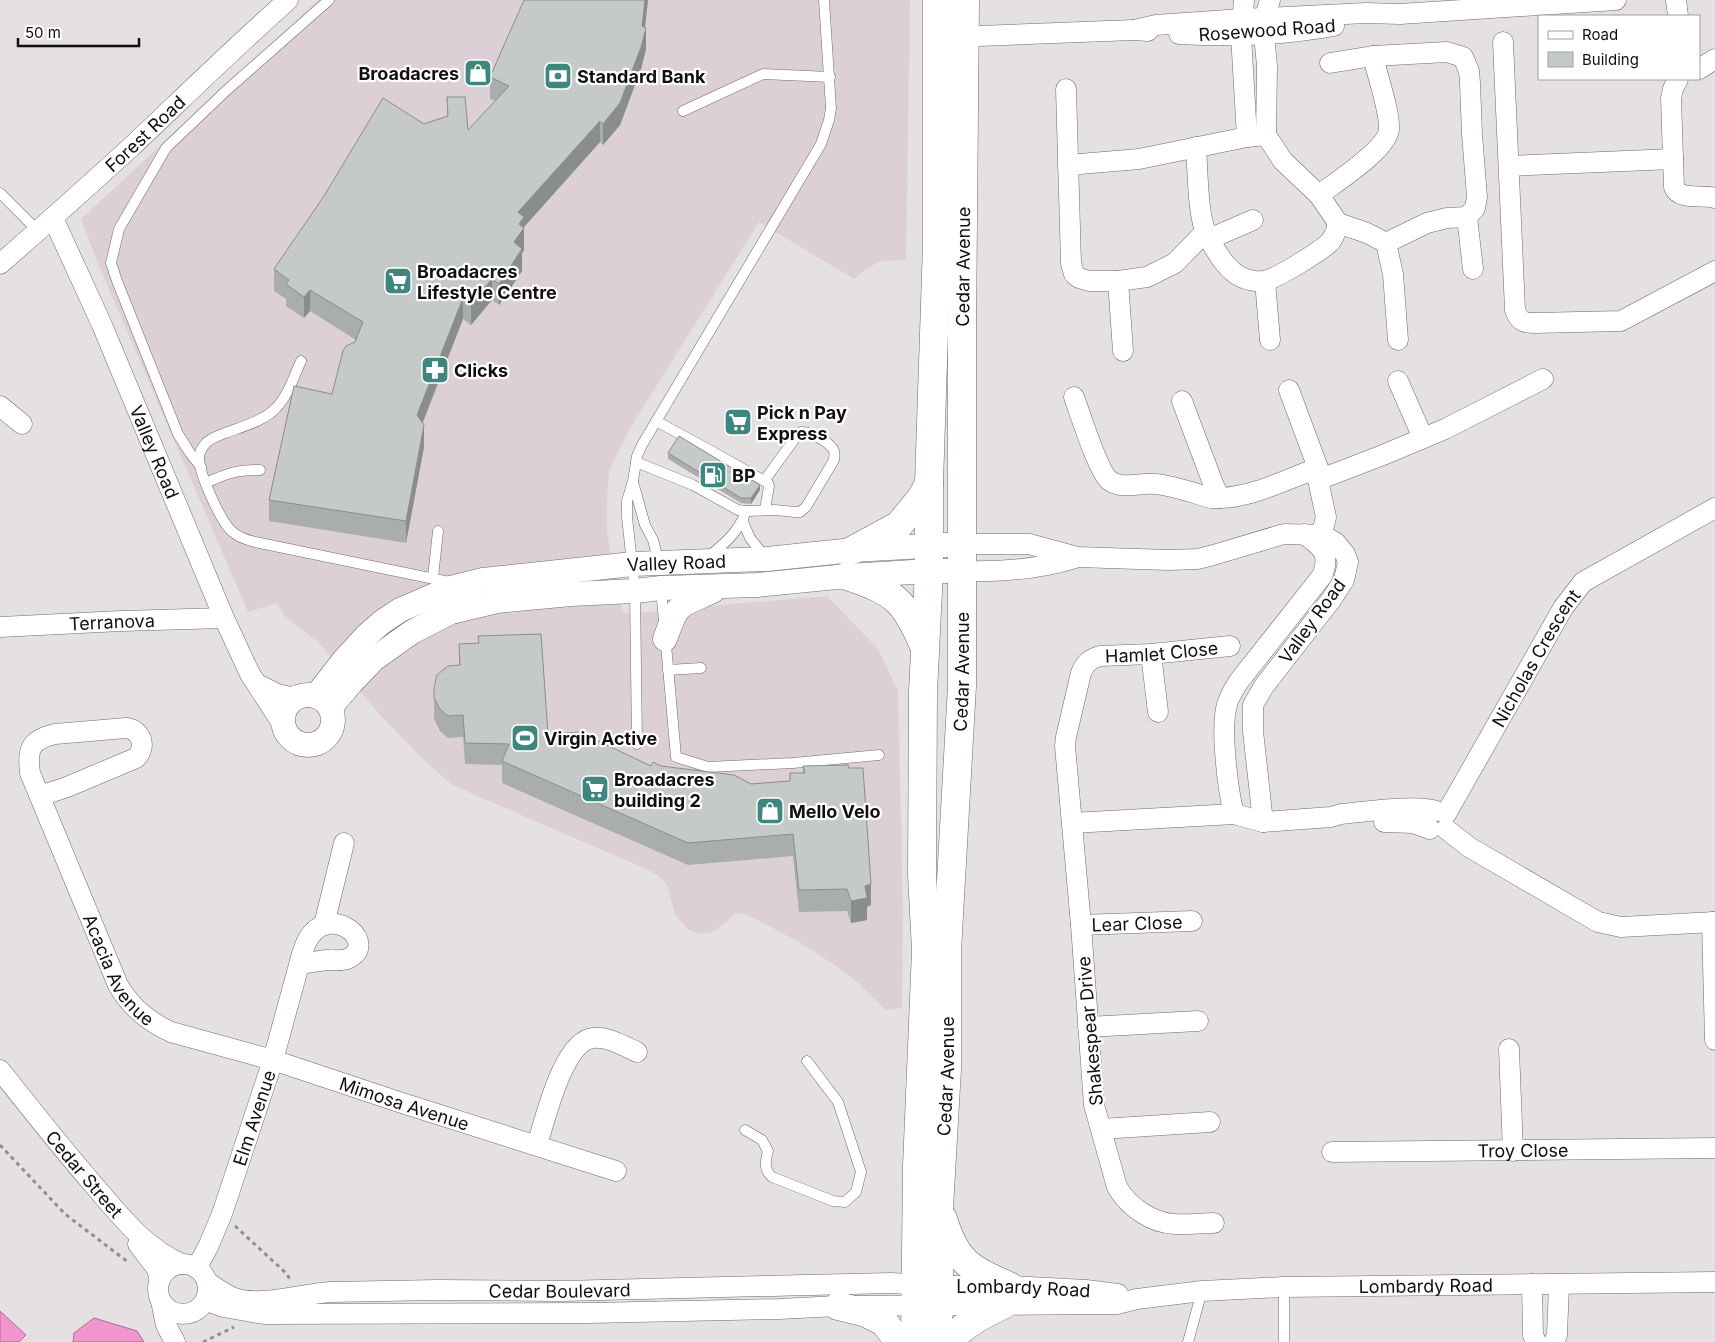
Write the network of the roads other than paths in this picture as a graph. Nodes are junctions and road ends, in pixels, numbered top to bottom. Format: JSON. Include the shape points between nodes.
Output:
{"nodes":[{"id":1,"x":288,"y":0,"type":"edge"},
{"id":2,"x":329,"y":0,"type":"edge"},
{"id":3,"x":824,"y":0,"type":"edge"},
{"id":4,"x":937,"y":0,"type":"edge"},
{"id":5,"x":965,"y":0,"type":"edge"},
{"id":6,"x":1616,"y":0,"type":"edge"},
{"id":7,"x":1676,"y":0,"type":"edge"},
{"id":8,"x":1242,"y":13,"type":"edge"},
{"id":9,"x":1400,"y":14,"type":"junction"},
{"id":10,"x":1678,"y":15,"type":"edge"},
{"id":11,"x":1266,"y":17,"type":"edge"},
{"id":12,"x":1134,"y":30,"type":"junction"},
{"id":13,"x":1310,"y":30,"type":"junction"},
{"id":14,"x":936,"y":37,"type":"junction"},
{"id":15,"x":966,"y":37,"type":"junction"},
{"id":16,"x":1503,"y":42,"type":"dead end"},
{"id":17,"x":1373,"y":56,"type":"junction"},
{"id":18,"x":1715,"y":59,"type":"edge"},
{"id":19,"x":1330,"y":63,"type":"dead end"},
{"id":20,"x":1267,"y":66,"type":"junction"},
{"id":21,"x":1700,"y":68,"type":"edge"},
{"id":22,"x":830,"y":77,"type":"junction"},
{"id":23,"x":1678,"y":80,"type":"edge"},
{"id":24,"x":1066,"y":89,"type":"dead end"},
{"id":25,"x":684,"y":111,"type":"dead end"},
{"id":26,"x":1256,"y":136,"type":"junction"},
{"id":27,"x":1196,"y":147,"type":"junction"},
{"id":28,"x":1673,"y":159,"type":"junction"},
{"id":29,"x":1068,"y":165,"type":"junction"},
{"id":30,"x":1509,"y":166,"type":"junction"},
{"id":31,"x":0,"y":193,"type":"edge"},
{"id":32,"x":1319,"y":195,"type":"junction"},
{"id":33,"x":1715,"y":198,"type":"edge"},
{"id":34,"x":1467,"y":217,"type":"junction"},
{"id":35,"x":53,"y":218,"type":"junction"},
{"id":36,"x":1252,"y":220,"type":"dead end"},
{"id":37,"x":1338,"y":223,"type":"junction"},
{"id":38,"x":38,"y":231,"type":"junction"},
{"id":39,"x":1207,"y":235,"type":"junction"},
{"id":40,"x":1386,"y":243,"type":"junction"},
{"id":41,"x":0,"y":264,"type":"edge"},
{"id":42,"x":1472,"y":269,"type":"dead end"},
{"id":43,"x":1715,"y":271,"type":"edge"},
{"id":44,"x":1118,"y":281,"type":"junction"},
{"id":45,"x":1265,"y":281,"type":"junction"},
{"id":46,"x":1270,"y":340,"type":"dead end"},
{"id":47,"x":1398,"y":340,"type":"dead end"},
{"id":48,"x":1123,"y":351,"type":"dead end"},
{"id":49,"x":301,"y":361,"type":"dead end"},
{"id":50,"x":1543,"y":378,"type":"dead end"},
{"id":51,"x":1398,"y":381,"type":"dead end"},
{"id":52,"x":1289,"y":390,"type":"dead end"},
{"id":53,"x":1074,"y":397,"type":"dead end"},
{"id":54,"x":1182,"y":401,"type":"dead end"},
{"id":55,"x":0,"y":406,"type":"edge"},
{"id":56,"x":656,"y":421,"type":"junction"},
{"id":57,"x":22,"y":424,"type":"dead end"},
{"id":58,"x":1423,"y":438,"type":"junction"},
{"id":59,"x":636,"y":462,"type":"junction"},
{"id":60,"x":201,"y":467,"type":"junction"},
{"id":61,"x":260,"y":470,"type":"dead end"},
{"id":62,"x":1318,"y":474,"type":"junction"},
{"id":63,"x":633,"y":481,"type":"junction"},
{"id":64,"x":764,"y":481,"type":"junction"},
{"id":65,"x":206,"y":482,"type":"junction"},
{"id":66,"x":929,"y":483,"type":"junction"},
{"id":67,"x":1220,"y":498,"type":"junction"},
{"id":68,"x":1715,"y":508,"type":"edge"},
{"id":69,"x":765,"y":510,"type":"junction"},
{"id":70,"x":746,"y":511,"type":"junction"},
{"id":71,"x":743,"y":522,"type":"junction"},
{"id":72,"x":438,"y":531,"type":"dead end"},
{"id":73,"x":1315,"y":538,"type":"junction"},
{"id":74,"x":962,"y":544,"type":"junction"},
{"id":75,"x":853,"y":550,"type":"junction"},
{"id":76,"x":1077,"y":557,"type":"junction"},
{"id":77,"x":929,"y":558,"type":"junction"},
{"id":78,"x":767,"y":559,"type":"junction"},
{"id":79,"x":703,"y":561,"type":"junction"},
{"id":80,"x":634,"y":564,"type":"junction"},
{"id":81,"x":962,"y":571,"type":"junction"},
{"id":82,"x":660,"y":576,"type":"junction"},
{"id":83,"x":847,"y":576,"type":"junction"},
{"id":84,"x":433,"y":577,"type":"junction"},
{"id":85,"x":724,"y":586,"type":"junction"},
{"id":86,"x":635,"y":591,"type":"junction"},
{"id":87,"x":470,"y":595,"type":"junction"},
{"id":88,"x":224,"y":618,"type":"junction"},
{"id":89,"x":0,"y":628,"type":"edge"},
{"id":90,"x":665,"y":640,"type":"junction"},
{"id":91,"x":1230,"y":646,"type":"dead end"},
{"id":92,"x":926,"y":650,"type":"junction"},
{"id":93,"x":1151,"y":654,"type":"junction"},
{"id":94,"x":1094,"y":658,"type":"joint"},
{"id":95,"x":1256,"y":659,"type":"junction"},
{"id":96,"x":701,"y":668,"type":"dead end"},
{"id":97,"x":668,"y":670,"type":"junction"},
{"id":98,"x":1274,"y":674,"type":"junction"},
{"id":99,"x":257,"y":684,"type":"junction"},
{"id":100,"x":314,"y":701,"type":"junction"},
{"id":101,"x":1158,"y":712,"type":"dead end"},
{"id":102,"x":283,"y":726,"type":"junction"},
{"id":103,"x":637,"y":744,"type":"dead end"},
{"id":104,"x":879,"y":755,"type":"dead end"},
{"id":105,"x":40,"y":796,"type":"junction"},
{"id":106,"x":1234,"y":814,"type":"junction"},
{"id":107,"x":1439,"y":821,"type":"junction"},
{"id":108,"x":1263,"y":822,"type":"junction"},
{"id":109,"x":1072,"y":823,"type":"junction"},
{"id":110,"x":344,"y":843,"type":"dead end"},
{"id":111,"x":1192,"y":922,"type":"dead end"},
{"id":112,"x":1713,"y":922,"type":"edge"},
{"id":113,"x":324,"y":925,"type":"junction"},
{"id":114,"x":1081,"y":926,"type":"junction"},
{"id":115,"x":300,"y":964,"type":"junction"},
{"id":116,"x":1198,"y":1021,"type":"dead end"},
{"id":117,"x":1088,"y":1027,"type":"junction"},
{"id":118,"x":1715,"y":1040,"type":"edge"},
{"id":119,"x":1509,"y":1049,"type":"dead end"},
{"id":120,"x":637,"y":1052,"type":"dead end"},
{"id":121,"x":273,"y":1060,"type":"junction"},
{"id":122,"x":807,"y":1062,"type":"dead end"},
{"id":123,"x":1,"y":1076,"type":"edge"},
{"id":124,"x":1210,"y":1122,"type":"dead end"},
{"id":125,"x":1101,"y":1129,"type":"junction"},
{"id":126,"x":745,"y":1130,"type":"dead end"},
{"id":127,"x":537,"y":1144,"type":"junction"},
{"id":128,"x":1715,"y":1148,"type":"edge"},
{"id":129,"x":1513,"y":1151,"type":"junction"},
{"id":130,"x":1332,"y":1152,"type":"dead end"},
{"id":131,"x":616,"y":1171,"type":"dead end"},
{"id":132,"x":939,"y":1208,"type":"junction"},
{"id":133,"x":1214,"y":1222,"type":"dead end"},
{"id":134,"x":198,"y":1278,"type":"junction"},
{"id":135,"x":160,"y":1280,"type":"junction"},
{"id":136,"x":1715,"y":1282,"type":"edge"},
{"id":137,"x":1532,"y":1284,"type":"junction"},
{"id":138,"x":1559,"y":1285,"type":"junction"},
{"id":139,"x":1284,"y":1287,"type":"junction"},
{"id":140,"x":415,"y":1290,"type":"junction"},
{"id":141,"x":1202,"y":1291,"type":"junction"},
{"id":142,"x":928,"y":1295,"type":"junction"},
{"id":143,"x":1007,"y":1295,"type":"junction"},
{"id":144,"x":161,"y":1301,"type":"junction"},
{"id":145,"x":838,"y":1306,"type":"junction"},
{"id":146,"x":183,"y":1314,"type":"junction"},
{"id":147,"x":414,"y":1314,"type":"junction"},
{"id":148,"x":174,"y":1341,"type":"edge"},
{"id":149,"x":899,"y":1342,"type":"edge"},
{"id":150,"x":915,"y":1342,"type":"edge"},
{"id":151,"x":937,"y":1342,"type":"edge"},
{"id":152,"x":948,"y":1342,"type":"edge"},
{"id":153,"x":1188,"y":1342,"type":"edge"},
{"id":154,"x":1284,"y":1342,"type":"edge"},
{"id":155,"x":1536,"y":1342,"type":"edge"},
{"id":156,"x":1554,"y":1342,"type":"edge"}],
"edges":[{"from":1,"to":35,"type":"street","name":"Forest Road"},
{"from":2,"to":60,"type":"lane","via":[[166,148],[119,229],[111,263],[117,281],[178,434]]},
{"from":3,"to":22,"type":"lane"},
{"from":4,"to":14,"type":"main road","name":"Cedar Avenue"},
{"from":5,"to":15,"type":"main road","name":"Cedar Avenue"},
{"from":6,"to":9,"type":"street","name":"Rosewood Road"},
{"from":7,"to":10,"type":"street"},
{"from":8,"to":11,"type":"street","name":"Rosewood Road"},
{"from":8,"to":12,"type":"street","name":"Rosewood Road","via":[[1218,20]]},
{"from":8,"to":12,"type":"street","name":"Rosewood Road","via":[[1212,36]]},
{"from":8,"to":26,"type":"street"},
{"from":9,"to":11,"type":"street","name":"Rosewood Road"},
{"from":9,"to":13,"type":"street","name":"Rosewood Road"},
{"from":11,"to":13,"type":"street","name":"Rosewood Road"},
{"from":11,"to":20,"type":"street"},
{"from":12,"to":15,"type":"street","name":"Rosewood Road"},
{"from":13,"to":20,"type":"street","via":[[1284,44]]},
{"from":14,"to":15,"type":"street","name":"Rosewood Road"},
{"from":14,"to":66,"type":"main road","name":"Cedar Avenue","via":[[937,244]]},
{"from":15,"to":74,"type":"main road","name":"Cedar Avenue"},
{"from":16,"to":30,"type":"street"},
{"from":17,"to":19,"type":"street"},
{"from":17,"to":32,"type":"street","via":[[1389,123],[1387,137],[1378,149]]},
{"from":17,"to":34,"type":"street","via":[[1447,52],[1463,57],[1466,62],[1477,198],[1475,208]]},
{"from":18,"to":21,"type":"street"},
{"from":20,"to":26,"type":"street"},
{"from":22,"to":25,"type":"lane","via":[[763,74]]},
{"from":22,"to":56,"type":"lane","via":[[830,114],[821,144]]},
{"from":23,"to":28,"type":"street","via":[[1671,98]]},
{"from":24,"to":29,"type":"street"},
{"from":26,"to":27,"type":"street"},
{"from":26,"to":32,"type":"street"},
{"from":27,"to":29,"type":"street","via":[[1139,159]]},
{"from":27,"to":39,"type":"street"},
{"from":28,"to":30,"type":"street"},
{"from":28,"to":33,"type":"street","via":[[1676,191],[1681,195]]},
{"from":29,"to":44,"type":"street","via":[[1074,274],[1090,281]]},
{"from":30,"to":43,"type":"street","via":[[1516,310],[1522,322],[1621,321]]},
{"from":31,"to":38,"type":"lane"},
{"from":32,"to":37,"type":"street"},
{"from":34,"to":40,"type":"street","via":[[1427,223]]},
{"from":34,"to":42,"type":"street"},
{"from":35,"to":38,"type":"street","name":"Forest Road"},
{"from":35,"to":88,"type":"street","name":"Valley Road","via":[[102,325]]},
{"from":36,"to":39,"type":"street"},
{"from":37,"to":40,"type":"street"},
{"from":37,"to":45,"type":"street","via":[[1332,239],[1319,251]]},
{"from":38,"to":41,"type":"street","name":"Forest Road"},
{"from":39,"to":44,"type":"street","via":[[1175,263],[1147,276]]},
{"from":39,"to":45,"type":"street","via":[[1224,262],[1240,277]]},
{"from":40,"to":47,"type":"street","via":[[1393,274]]},
{"from":44,"to":48,"type":"street"},
{"from":45,"to":46,"type":"street"},
{"from":49,"to":60,"type":"lane","via":[[277,408],[263,418],[208,441],[200,454]]},
{"from":50,"to":58,"type":"street"},
{"from":51,"to":58,"type":"street"},
{"from":52,"to":62,"type":"street"},
{"from":53,"to":67,"type":"street","via":[[1089,440],[1109,480],[1122,484],[1155,484]]},
{"from":54,"to":67,"type":"street"},
{"from":55,"to":57,"type":"street"},
{"from":56,"to":59,"type":"lane"},
{"from":56,"to":64,"type":"lane"},
{"from":58,"to":62,"type":"street"},
{"from":59,"to":63,"type":"lane"},
{"from":59,"to":70,"type":"lane"},
{"from":60,"to":65,"type":"lane"},
{"from":61,"to":65,"type":"lane","via":[[240,470]]},
{"from":62,"to":67,"type":"street"},
{"from":62,"to":73,"type":"street","via":[[1326,517]]},
{"from":63,"to":80,"type":"lane","via":[[627,501],[627,517]]},
{"from":63,"to":82,"type":"lane","via":[[645,525],[653,540]]},
{"from":64,"to":69,"type":"lane","via":[[769,486]]},
{"from":64,"to":69,"type":"lane","via":[[801,432],[812,434],[832,448],[834,460],[803,510]]},
{"from":65,"to":84,"type":"lane","via":[[224,522],[233,533],[244,539]]},
{"from":66,"to":75,"type":"main road","via":[[899,525]]},
{"from":66,"to":77,"type":"main road","name":"Cedar Avenue"},
{"from":68,"to":107,"type":"street","name":"Nicholas Crescent","via":[[1578,587]]},
{"from":69,"to":70,"type":"lane"},
{"from":70,"to":71,"type":"lane"},
{"from":71,"to":78,"type":"lane","via":[[750,538]]},
{"from":71,"to":79,"type":"lane","via":[[736,533]]},
{"from":72,"to":84,"type":"lane"},
{"from":73,"to":76,"type":"street","name":"Valley Road","via":[[1284,534],[1196,559]]},
{"from":73,"to":95,"type":"street","name":"Valley Road","via":[[1325,555],[1324,571]]},
{"from":73,"to":98,"type":"street","name":"Valley Road","via":[[1336,543],[1345,554],[1348,562],[1344,580]]},
{"from":74,"to":76,"type":"street","name":"Valley Road","via":[[1029,544]]},
{"from":74,"to":77,"type":"street","name":"Valley Road"},
{"from":74,"to":81,"type":"main road","name":"Cedar Avenue"},
{"from":75,"to":77,"type":"street","name":"Valley Road"},
{"from":75,"to":78,"type":"street","name":"Valley Road"},
{"from":76,"to":81,"type":"street","name":"Valley Road","via":[[1031,567]]},
{"from":77,"to":81,"type":"street","name":"Valley Road"},
{"from":77,"to":83,"type":"street","name":"Valley Road"},
{"from":77,"to":92,"type":"main road","name":"Cedar Avenue"},
{"from":78,"to":79,"type":"street","name":"Valley Road"},
{"from":79,"to":82,"type":"street","name":"Valley Road"},
{"from":80,"to":82,"type":"street","name":"Valley Road"},
{"from":80,"to":86,"type":"lane"},
{"from":80,"to":87,"type":"street","name":"Valley Road","via":[[484,580]]},
{"from":81,"to":132,"type":"main road","name":"Cedar Avenue","via":[[962,686],[947,951],[947,1069]]},
{"from":82,"to":85,"type":"street","name":"Valley Road"},
{"from":82,"to":86,"type":"street","name":"Valley Road"},
{"from":82,"to":90,"type":"lane"},
{"from":83,"to":85,"type":"street","name":"Valley Road"},
{"from":83,"to":92,"type":"main road","via":[[879,588],[902,605]]},
{"from":84,"to":87,"type":"lane"},
{"from":85,"to":90,"type":"street","via":[[684,603],[674,614]]},
{"from":86,"to":87,"type":"street","name":"Valley Road","via":[[530,597]]},
{"from":86,"to":103,"type":"lane"},
{"from":87,"to":100,"type":"street","name":"Valley Road","via":[[451,588],[400,610],[382,622],[344,660]]},
{"from":88,"to":89,"type":"street","name":"Terranova"},
{"from":88,"to":99,"type":"street","name":"Valley Road"},
{"from":90,"to":97,"type":"lane"},
{"from":91,"to":93,"type":"street","name":"Hamlet Close"},
{"from":92,"to":142,"type":"main road","name":"Cedar Avenue","via":[[922,692],[922,875],[926,950],[916,1166]]},
{"from":93,"to":94,"type":"street","name":"Hamlet Close"},
{"from":93,"to":101,"type":"street"},
{"from":94,"to":109,"type":"street","name":"Shakespear Drive","via":[[1080,673],[1066,737]]},
{"from":95,"to":98,"type":"street","name":"Valley Road"},
{"from":95,"to":106,"type":"street","via":[[1231,694],[1224,717]]},
{"from":96,"to":97,"type":"lane"},
{"from":97,"to":104,"type":"lane","via":[[676,757],[708,767]]},
{"from":98,"to":108,"type":"street","via":[[1257,697],[1252,714]]},
{"from":99,"to":100,"type":"street","via":[[278,694]]},
{"from":99,"to":102,"type":"street","name":"Valley Road"},
{"from":100,"to":102,"type":"street","via":[[289,703],[284,710]]},
{"from":100,"to":102,"type":"street","via":[[333,716],[333,725],[322,741],[314,745],[300,744],[286,734]]},
{"from":105,"to":105,"type":"street","name":"Acacia Avenue","via":[[30,773],[28,757],[38,741],[46,736],[81,731],[132,728],[139,734],[142,748],[136,758]]},
{"from":105,"to":121,"type":"street","name":"Acacia Avenue","via":[[122,993],[158,1026],[171,1032]]},
{"from":106,"to":108,"type":"street"},
{"from":106,"to":109,"type":"street"},
{"from":107,"to":108,"type":"street","via":[[1432,809],[1415,808]]},
{"from":107,"to":112,"type":"street","via":[[1469,846],[1598,922],[1621,927]]},
{"from":109,"to":114,"type":"street","name":"Shakespear Drive"},
{"from":110,"to":113,"type":"street"},
{"from":111,"to":114,"type":"street","name":"Lear Close"},
{"from":112,"to":118,"type":"street"},
{"from":113,"to":115,"type":"street","name":"Elm Avenue","via":[[310,935]]},
{"from":113,"to":115,"type":"street","via":[[348,927],[354,932],[358,946],[353,955],[343,960]]},
{"from":114,"to":117,"type":"street","name":"Shakespear Drive"},
{"from":115,"to":121,"type":"street","name":"Elm Avenue"},
{"from":116,"to":117,"type":"street"},
{"from":117,"to":125,"type":"street","name":"Shakespear Drive","via":[[1094,1105]]},
{"from":119,"to":129,"type":"street"},
{"from":120,"to":127,"type":"street","via":[[598,1037],[579,1044],[558,1079]]},
{"from":121,"to":127,"type":"street","name":"Mimosa Avenue"},
{"from":121,"to":134,"type":"street","name":"Elm Avenue"},
{"from":122,"to":126,"type":"lane","via":[[838,1102],[861,1172],[856,1192],[845,1202],[832,1201],[772,1177],[767,1173],[768,1151],[762,1140]]},
{"from":123,"to":134,"type":"street","name":"Cedar Street","via":[[143,1239]]},
{"from":123,"to":135,"type":"street","name":"Cedar Street","via":[[53,1148],[144,1250],[157,1269]]},
{"from":124,"to":125,"type":"street"},
{"from":125,"to":133,"type":"street","name":"Shakespear Drive","via":[[1117,1187],[1123,1198],[1137,1210],[1164,1223]]},
{"from":127,"to":131,"type":"street","name":"Mimosa Avenue"},
{"from":128,"to":129,"type":"street","name":"Troy Close"},
{"from":129,"to":130,"type":"street","name":"Troy Close"},
{"from":132,"to":142,"type":"main road","name":"Cedar Avenue"},
{"from":132,"to":143,"type":"main road","via":[[950,1241],[966,1264],[988,1277]]},
{"from":134,"to":135,"type":"street","via":[[173,1267]]},
{"from":134,"to":140,"type":"street","name":"Cedar Boulevard","via":[[233,1298],[246,1301],[330,1292]]},
{"from":134,"to":146,"type":"street","via":[[200,1308]]},
{"from":134,"to":147,"type":"street","name":"Cedar Boulevard","via":[[229,1308],[264,1314]]},
{"from":135,"to":144,"type":"street","name":"Cedar Street"},
{"from":136,"to":138,"type":"street","name":"Lombardy Road"},
{"from":137,"to":138,"type":"street","name":"Lombardy Road"},
{"from":137,"to":139,"type":"street","name":"Lombardy Road"},
{"from":137,"to":155,"type":"street","via":[[1533,1336]]},
{"from":138,"to":156,"type":"street"},
{"from":139,"to":141,"type":"street","name":"Lombardy Road"},
{"from":139,"to":154,"type":"lane"},
{"from":140,"to":142,"type":"street","name":"Cedar Boulevard","via":[[561,1291],[881,1284]]},
{"from":140,"to":147,"type":"street"},
{"from":141,"to":143,"type":"street","name":"Lombardy Road","via":[[1137,1299],[1086,1290]]},
{"from":141,"to":153,"type":"lane"},
{"from":142,"to":143,"type":"street","name":"Lombardy Road"},
{"from":142,"to":145,"type":"street","name":"Cedar Boulevard"},
{"from":142,"to":150,"type":"main road","name":"Cedar Avenue"},
{"from":142,"to":151,"type":"main road","name":"Cedar Avenue"},
{"from":143,"to":152,"type":"main road"},
{"from":144,"to":146,"type":"street","via":[[167,1308]]},
{"from":144,"to":148,"type":"street","name":"Cedar Street","via":[[166,1325]]},
{"from":145,"to":147,"type":"street","name":"Cedar Boulevard"},
{"from":145,"to":149,"type":"main road","via":[[884,1322]]},
{"from":146,"to":148,"type":"street"}]}
